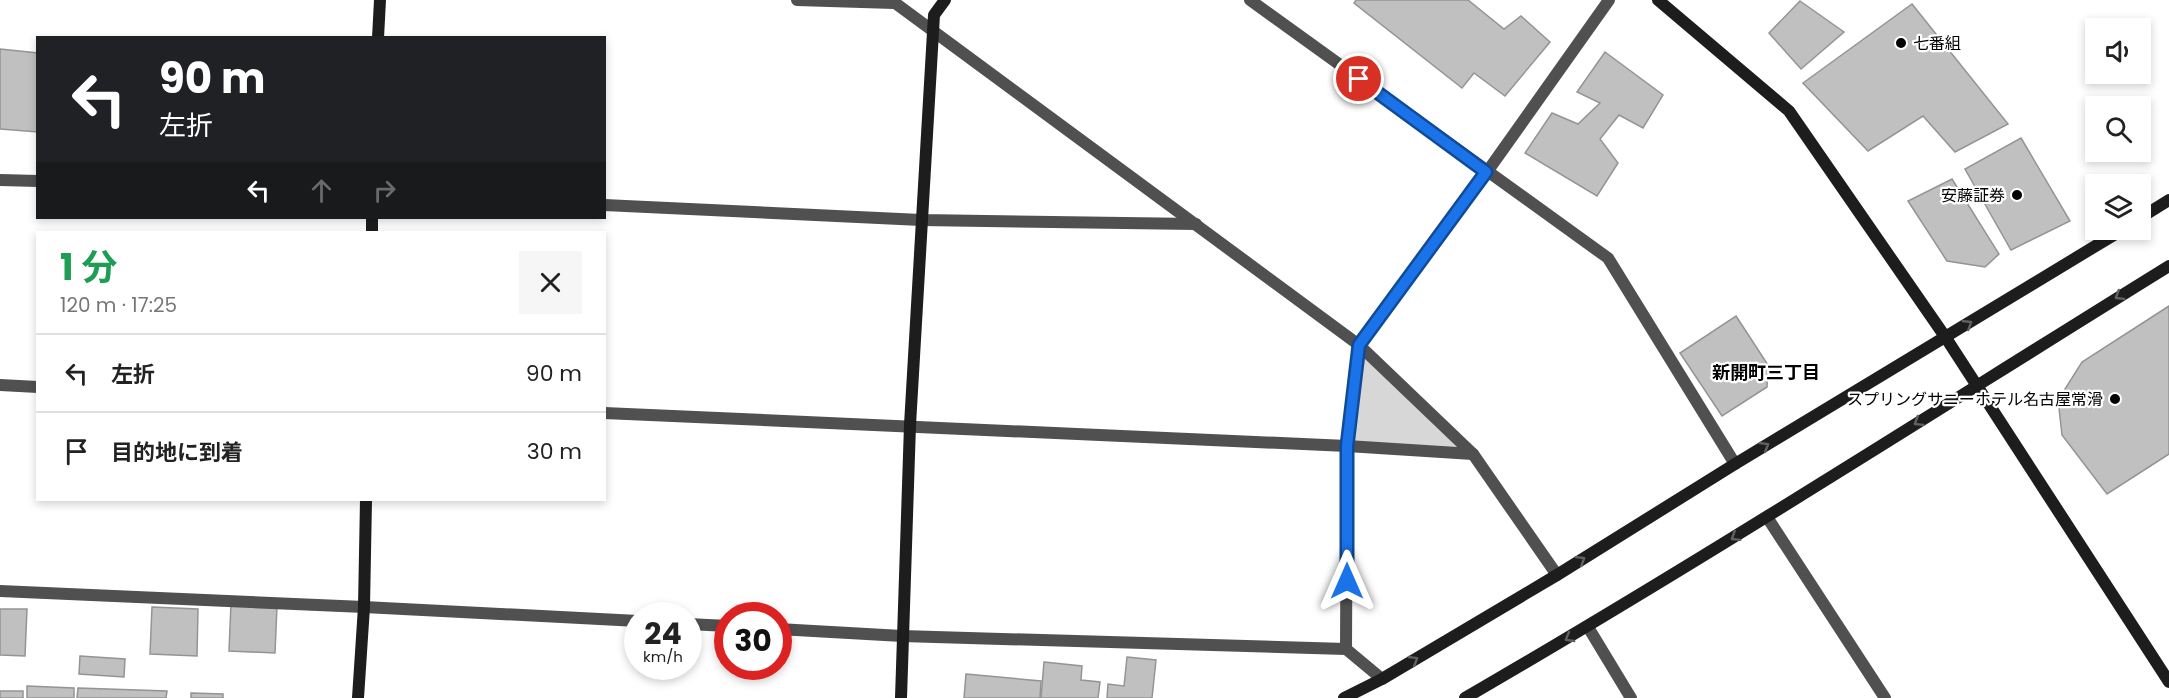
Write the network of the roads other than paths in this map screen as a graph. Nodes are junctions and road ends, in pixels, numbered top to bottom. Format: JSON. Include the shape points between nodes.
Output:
{"nodes":[{"id":1,"x":380,"y":0,"type":"edge"},
{"id":2,"x":797,"y":0,"type":"edge"},
{"id":3,"x":945,"y":0,"type":"edge"},
{"id":4,"x":1250,"y":0,"type":"edge"},
{"id":5,"x":1609,"y":0,"type":"edge"},
{"id":6,"x":1658,"y":0,"type":"edge"},
{"id":7,"x":892,"y":1,"type":"edge"},
{"id":8,"x":933,"y":31,"type":"junction"},
{"id":9,"x":378,"y":36,"type":"edge"},
{"id":10,"x":1486,"y":172,"type":"junction"},
{"id":11,"x":0,"y":180,"type":"edge"},
{"id":12,"x":36,"y":181,"type":"edge"},
{"id":13,"x":2169,"y":200,"type":"edge"},
{"id":14,"x":606,"y":205,"type":"edge"},
{"id":15,"x":2151,"y":211,"type":"edge"},
{"id":16,"x":921,"y":220,"type":"junction"},
{"id":17,"x":1196,"y":224,"type":"junction"},
{"id":18,"x":2106,"y":240,"type":"edge"},
{"id":19,"x":2169,"y":266,"type":"edge"},
{"id":20,"x":1946,"y":338,"type":"junction"},
{"id":21,"x":1359,"y":345,"type":"junction"},
{"id":22,"x":0,"y":385,"type":"edge"},
{"id":23,"x":1977,"y":385,"type":"junction"},
{"id":24,"x":36,"y":387,"type":"edge"},
{"id":25,"x":606,"y":412,"type":"edge"},
{"id":26,"x":910,"y":425,"type":"junction"},
{"id":27,"x":1347,"y":446,"type":"junction"},
{"id":28,"x":1473,"y":454,"type":"junction"},
{"id":29,"x":1735,"y":464,"type":"junction"},
{"id":30,"x":366,"y":501,"type":"edge"},
{"id":31,"x":1767,"y":517,"type":"junction"},
{"id":32,"x":1557,"y":575,"type":"junction"},
{"id":33,"x":0,"y":591,"type":"edge"},
{"id":34,"x":364,"y":607,"type":"junction"},
{"id":35,"x":624,"y":620,"type":"edge"},
{"id":36,"x":1588,"y":627,"type":"junction"},
{"id":37,"x":792,"y":630,"type":"edge"},
{"id":38,"x":902,"y":636,"type":"junction"},
{"id":39,"x":1347,"y":649,"type":"junction"},
{"id":40,"x":1382,"y":679,"type":"junction"},
{"id":41,"x":2169,"y":682,"type":"edge"},
{"id":42,"x":358,"y":698,"type":"edge"},
{"id":43,"x":901,"y":698,"type":"edge"},
{"id":44,"x":1344,"y":698,"type":"edge"},
{"id":45,"x":1465,"y":698,"type":"edge"},
{"id":46,"x":1631,"y":698,"type":"edge"},
{"id":47,"x":1885,"y":698,"type":"edge"}],
"edges":[{"from":1,"to":9,"type":"street"},
{"from":2,"to":7,"type":"street"},
{"from":3,"to":8,"type":"street","via":[[934,15]]},
{"from":4,"to":10,"type":"street"},
{"from":5,"to":10,"type":"street"},
{"from":6,"to":20,"type":"street","via":[[1789,111]]},
{"from":7,"to":8,"type":"street"},
{"from":8,"to":16,"type":"street"},
{"from":8,"to":17,"type":"street"},
{"from":10,"to":21,"type":"street"},
{"from":10,"to":29,"type":"street","via":[[1608,258]]},
{"from":11,"to":12,"type":"street"},
{"from":13,"to":15,"type":"street"},
{"from":14,"to":16,"type":"street"},
{"from":16,"to":17,"type":"street"},
{"from":16,"to":26,"type":"street"},
{"from":17,"to":21,"type":"street"},
{"from":20,"to":18,"type":"street","one_way":true},
{"from":19,"to":23,"type":"street","one_way":true},
{"from":20,"to":23,"type":"street"},
{"from":29,"to":20,"type":"street","one_way":true},
{"from":21,"to":27,"type":"street"},
{"from":21,"to":28,"type":"street"},
{"from":22,"to":24,"type":"street"},
{"from":23,"to":31,"type":"street","one_way":true},
{"from":23,"to":41,"type":"street"},
{"from":25,"to":26,"type":"street"},
{"from":26,"to":27,"type":"street"},
{"from":26,"to":38,"type":"street"},
{"from":27,"to":28,"type":"street"},
{"from":27,"to":39,"type":"street"},
{"from":28,"to":32,"type":"street"},
{"from":32,"to":29,"type":"street","one_way":true},
{"from":30,"to":34,"type":"street"},
{"from":31,"to":36,"type":"street","one_way":true},
{"from":31,"to":47,"type":"street"},
{"from":40,"to":32,"type":"street","one_way":true},
{"from":33,"to":34,"type":"street"},
{"from":34,"to":35,"type":"street"},
{"from":34,"to":42,"type":"street"},
{"from":36,"to":45,"type":"street","one_way":true},
{"from":36,"to":46,"type":"street"},
{"from":37,"to":38,"type":"street"},
{"from":38,"to":39,"type":"street"},
{"from":38,"to":43,"type":"street"},
{"from":39,"to":40,"type":"street"},
{"from":40,"to":44,"type":"street"}]}
